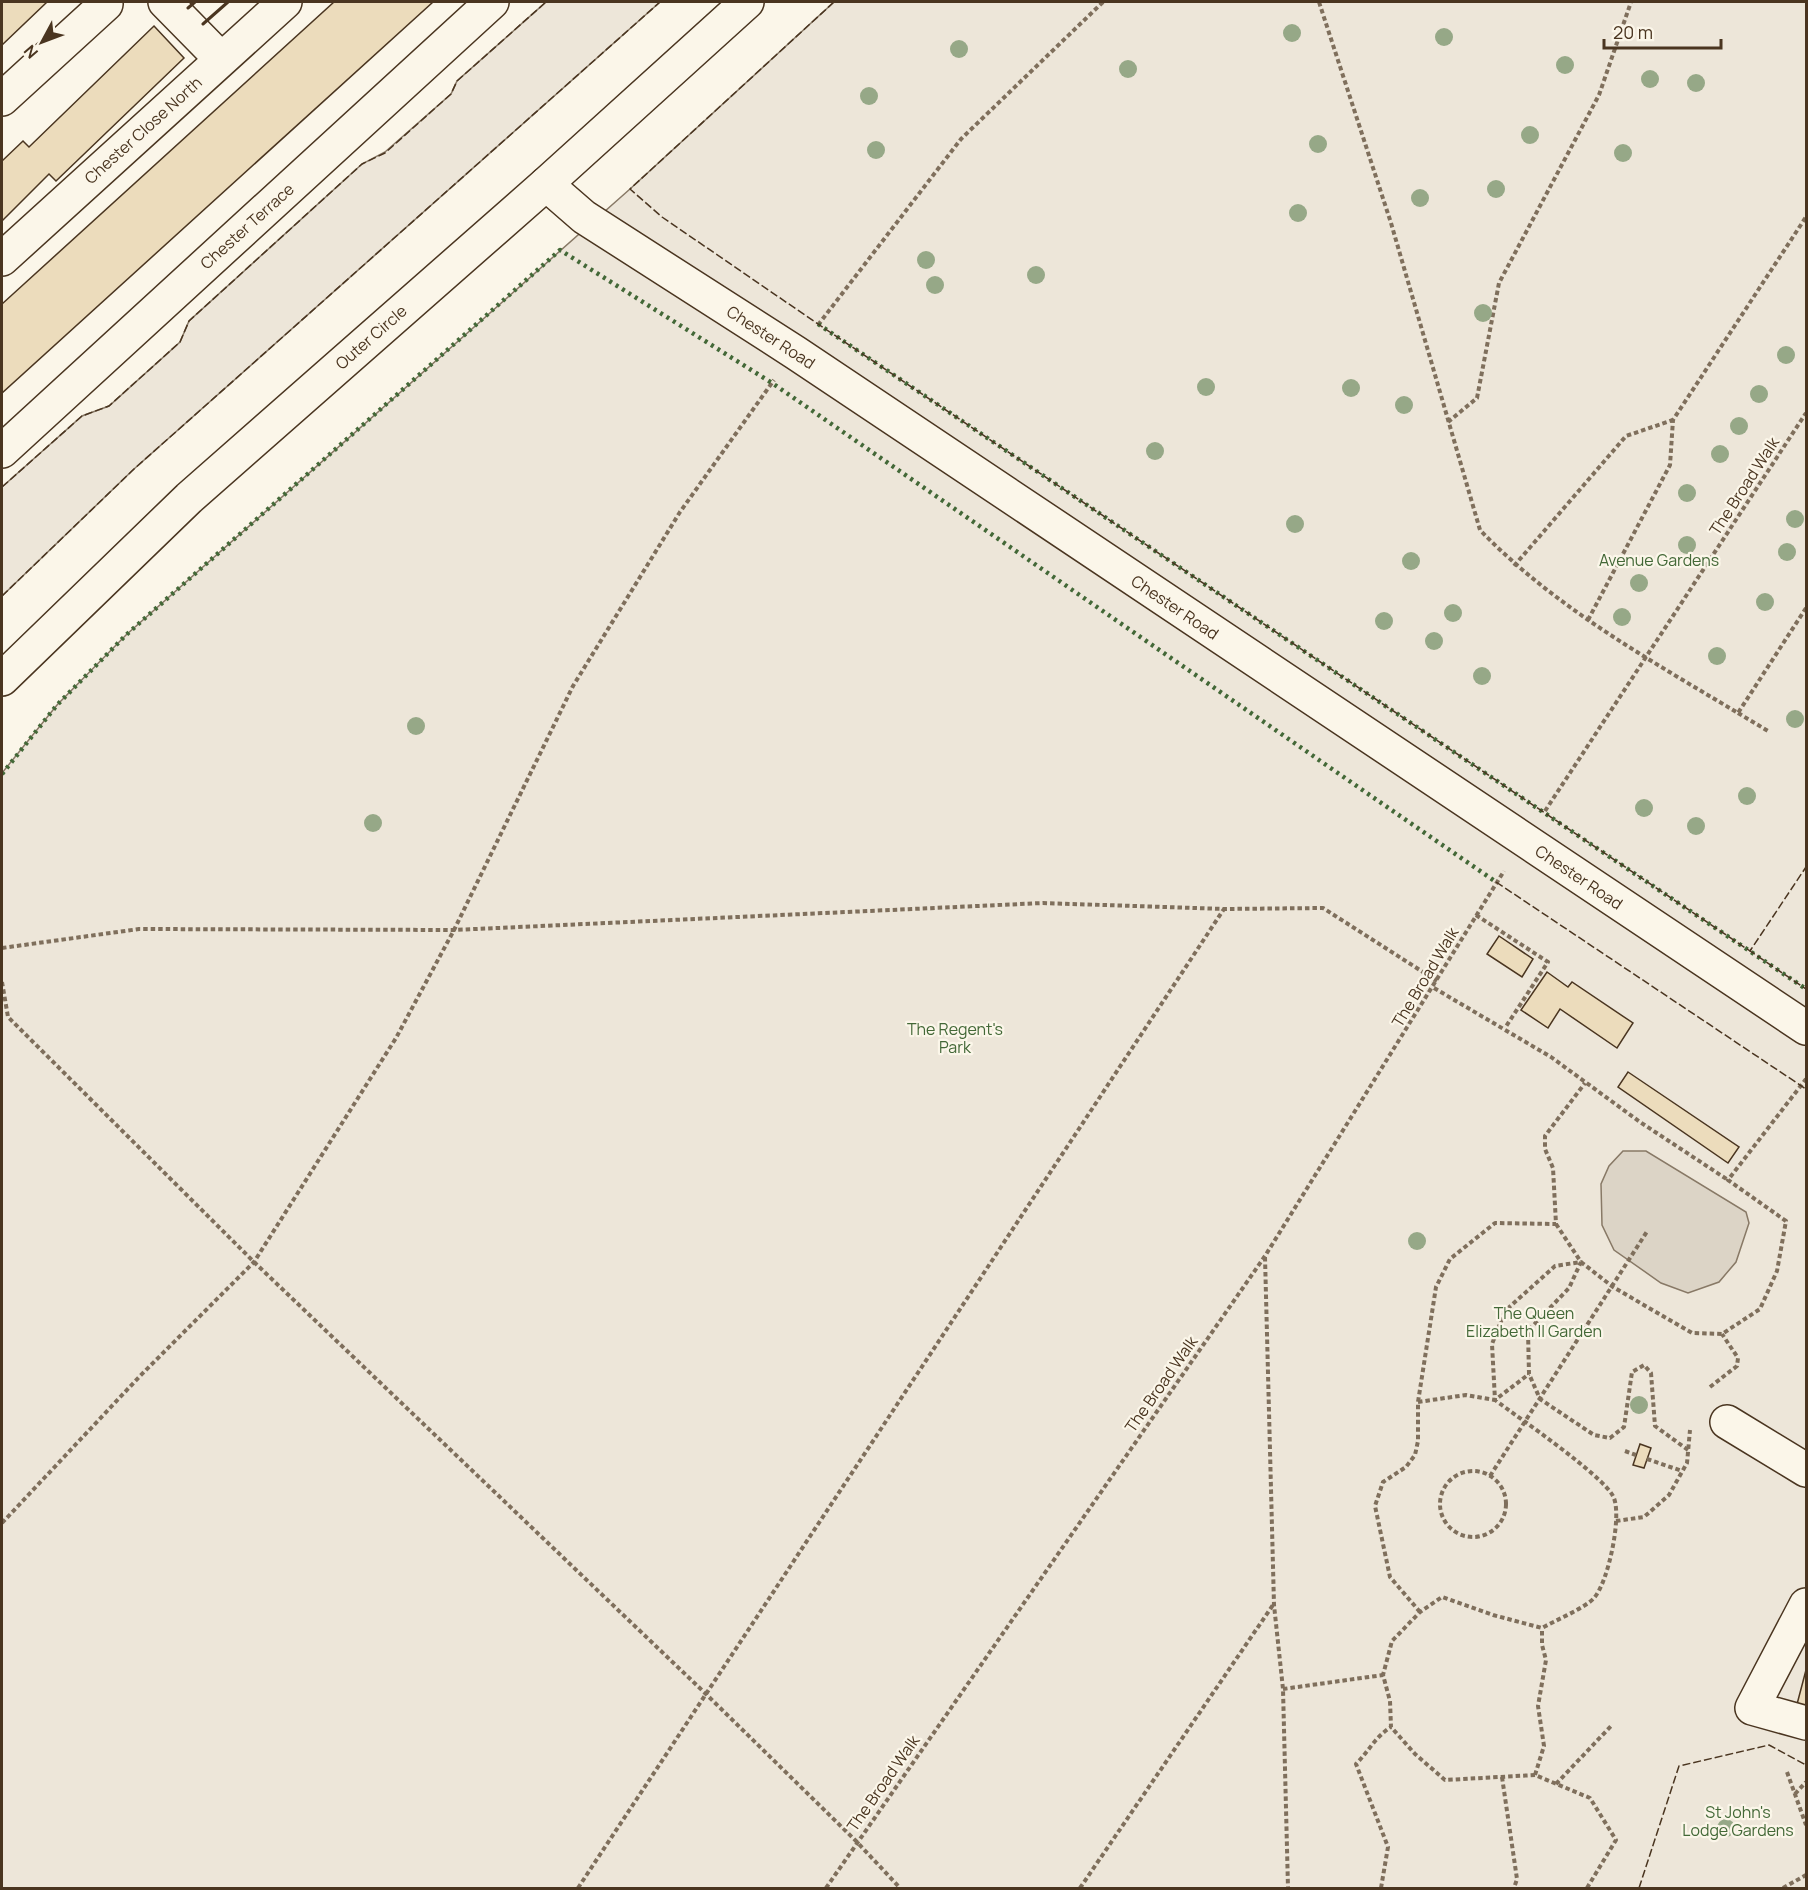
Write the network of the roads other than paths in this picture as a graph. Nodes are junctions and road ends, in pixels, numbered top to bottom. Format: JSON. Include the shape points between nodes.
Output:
{"nodes":[{"id":1,"x":167,"y":2,"type":"edge"},
{"id":2,"x":285,"y":2,"type":"edge"},
{"id":3,"x":492,"y":2,"type":"edge"},
{"id":4,"x":747,"y":2,"type":"edge"},
{"id":5,"x":105,"y":4,"type":"dead end"},
{"id":6,"x":221,"y":59,"type":"junction"},
{"id":7,"x":2,"y":99,"type":"edge"},
{"id":8,"x":546,"y":184,"type":"junction"},
{"id":9,"x":2,"y":259,"type":"edge"},
{"id":10,"x":2,"y":451,"type":"edge"},
{"id":11,"x":2,"y":679,"type":"edge"},
{"id":12,"x":1806,"y":1028,"type":"edge"},
{"id":13,"x":1727,"y":1422,"type":"dead end"},
{"id":14,"x":1806,"y":1470,"type":"edge"},
{"id":15,"x":1806,"y":1605,"type":"edge"},
{"id":16,"x":1806,"y":1723,"type":"edge"}],
"edges":[{"from":1,"to":6,"type":"street"},
{"from":2,"to":6,"type":"street","name":"Chester Close North"},
{"from":3,"to":10,"type":"street","name":"Chester Terrace"},
{"from":4,"to":8,"type":"street","name":"Outer Circle"},
{"from":5,"to":7,"type":"street"},
{"from":6,"to":9,"type":"street","name":"Chester Close North"},
{"from":8,"to":11,"type":"street","name":"Outer Circle","via":[[189,498]]},
{"from":8,"to":12,"type":"street","name":"Chester Road","via":[[584,217],[796,353]]},
{"from":13,"to":14,"type":"street"},
{"from":15,"to":16,"type":"street","via":[[1752,1708]]}]}
